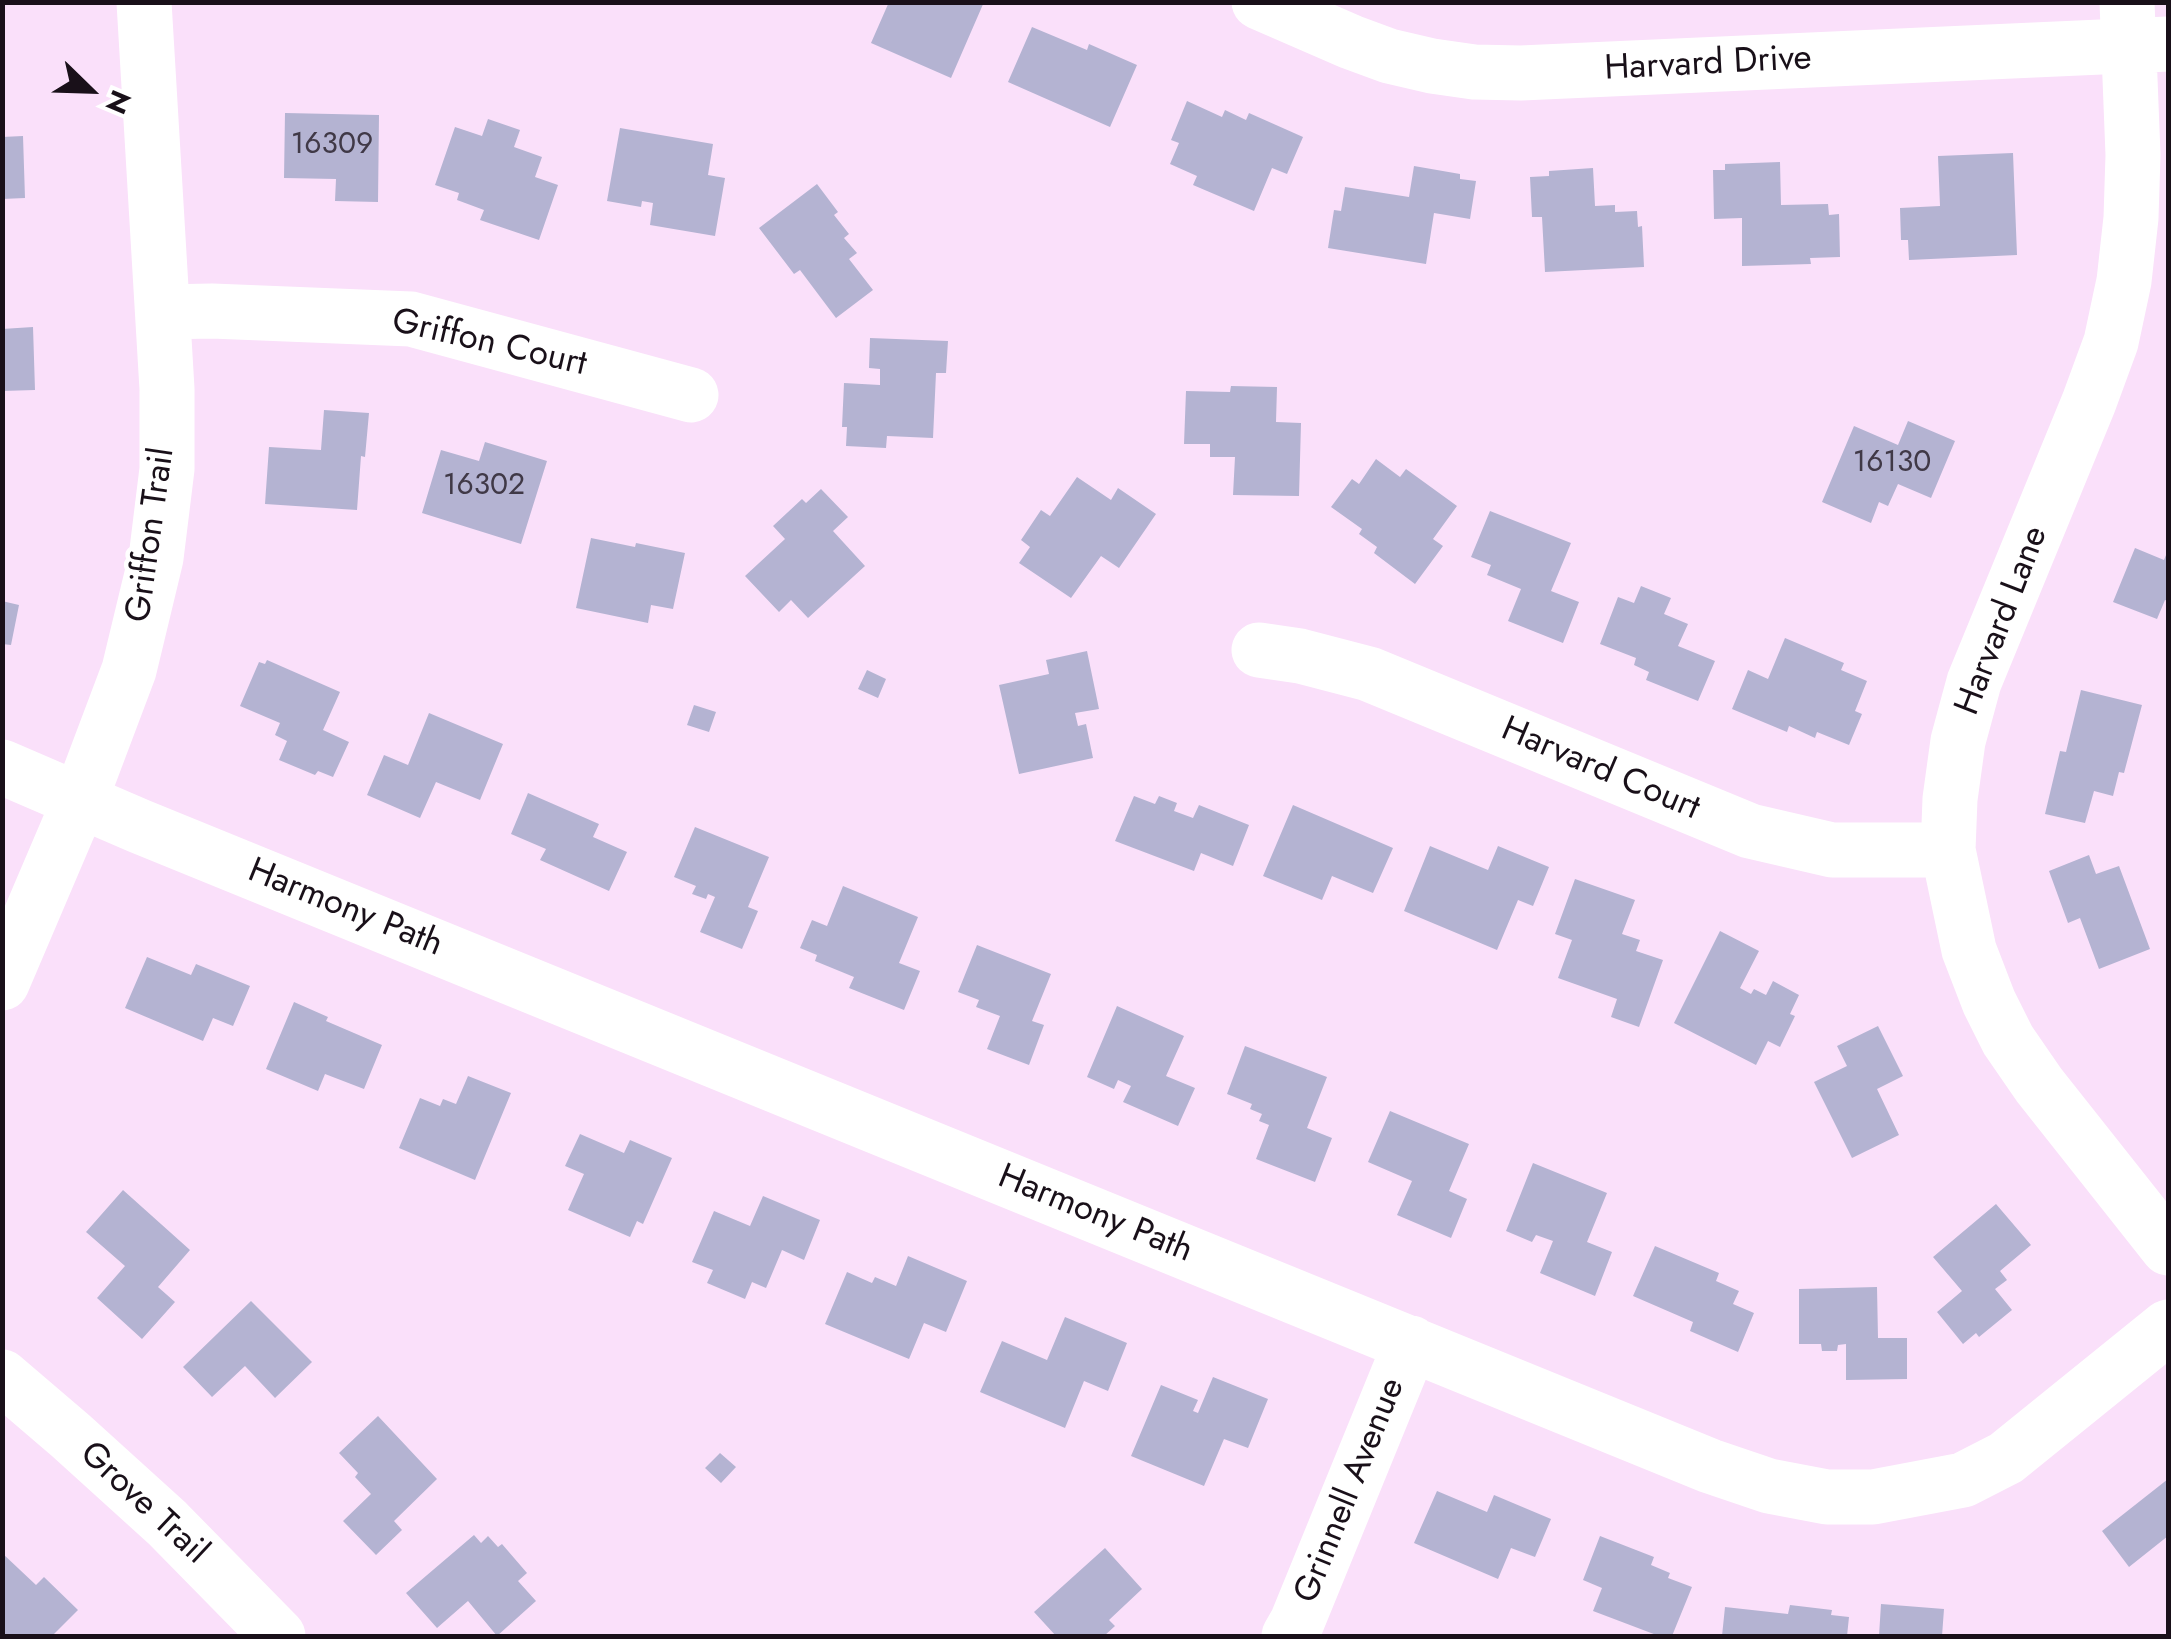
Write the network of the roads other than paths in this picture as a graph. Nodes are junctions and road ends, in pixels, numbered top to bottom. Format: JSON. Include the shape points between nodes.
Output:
{"nodes":[{"id":1,"x":144,"y":2,"type":"edge"},
{"id":2,"x":1259,"y":2,"type":"edge"},
{"id":3,"x":2141,"y":31,"type":"edge"},
{"id":4,"x":163,"y":312,"type":"junction"},
{"id":5,"x":691,"y":395,"type":"dead end"},
{"id":6,"x":1259,"y":650,"type":"dead end"},
{"id":7,"x":2,"y":768,"type":"edge"},
{"id":8,"x":80,"y":800,"type":"junction"},
{"id":9,"x":1948,"y":850,"type":"junction"},
{"id":10,"x":2,"y":983,"type":"edge"},
{"id":11,"x":2168,"y":1248,"type":"edge"},
{"id":12,"x":2168,"y":1327,"type":"edge"},
{"id":13,"x":1412,"y":1344,"type":"junction"},
{"id":14,"x":2,"y":1377,"type":"edge"},
{"id":15,"x":278,"y":1636,"type":"edge"},
{"id":16,"x":1288,"y":1636,"type":"edge"}],
"edges":[{"from":1,"to":4,"type":"street","name":"Griffon Trail"},
{"from":2,"to":3,"type":"street","name":"Harvard Drive","via":[[1389,56],[1474,72]]},
{"from":3,"to":9,"type":"street","name":"Harvard Lane","via":[[2131,218],[2111,342],[1974,682],[1958,742]]},
{"from":4,"to":5,"type":"street","name":"Griffon Court","via":[[411,319]]},
{"from":4,"to":8,"type":"street","name":"Griffon Trail","via":[[167,470],[156,558],[129,670]]},
{"from":6,"to":9,"type":"street","name":"Harvard Court","via":[[1369,674],[1750,831],[1832,850]]},
{"from":7,"to":8,"type":"street","name":"Harmony Path"},
{"from":8,"to":10,"type":"street","name":"Griffon Trail"},
{"from":8,"to":13,"type":"street","name":"Harmony Path"},
{"from":9,"to":11,"type":"street","name":"Harvard Lane","via":[[1969,950],[2008,1040]]},
{"from":12,"to":13,"type":"street","name":"Harmony Path","via":[[2006,1458],[1963,1480],[1874,1496],[1827,1497],[1769,1486]]},
{"from":13,"to":16,"type":"street","name":"Grinnell Avenue"},
{"from":14,"to":15,"type":"street","name":"Grove Trail","via":[[167,1523]]}]}
